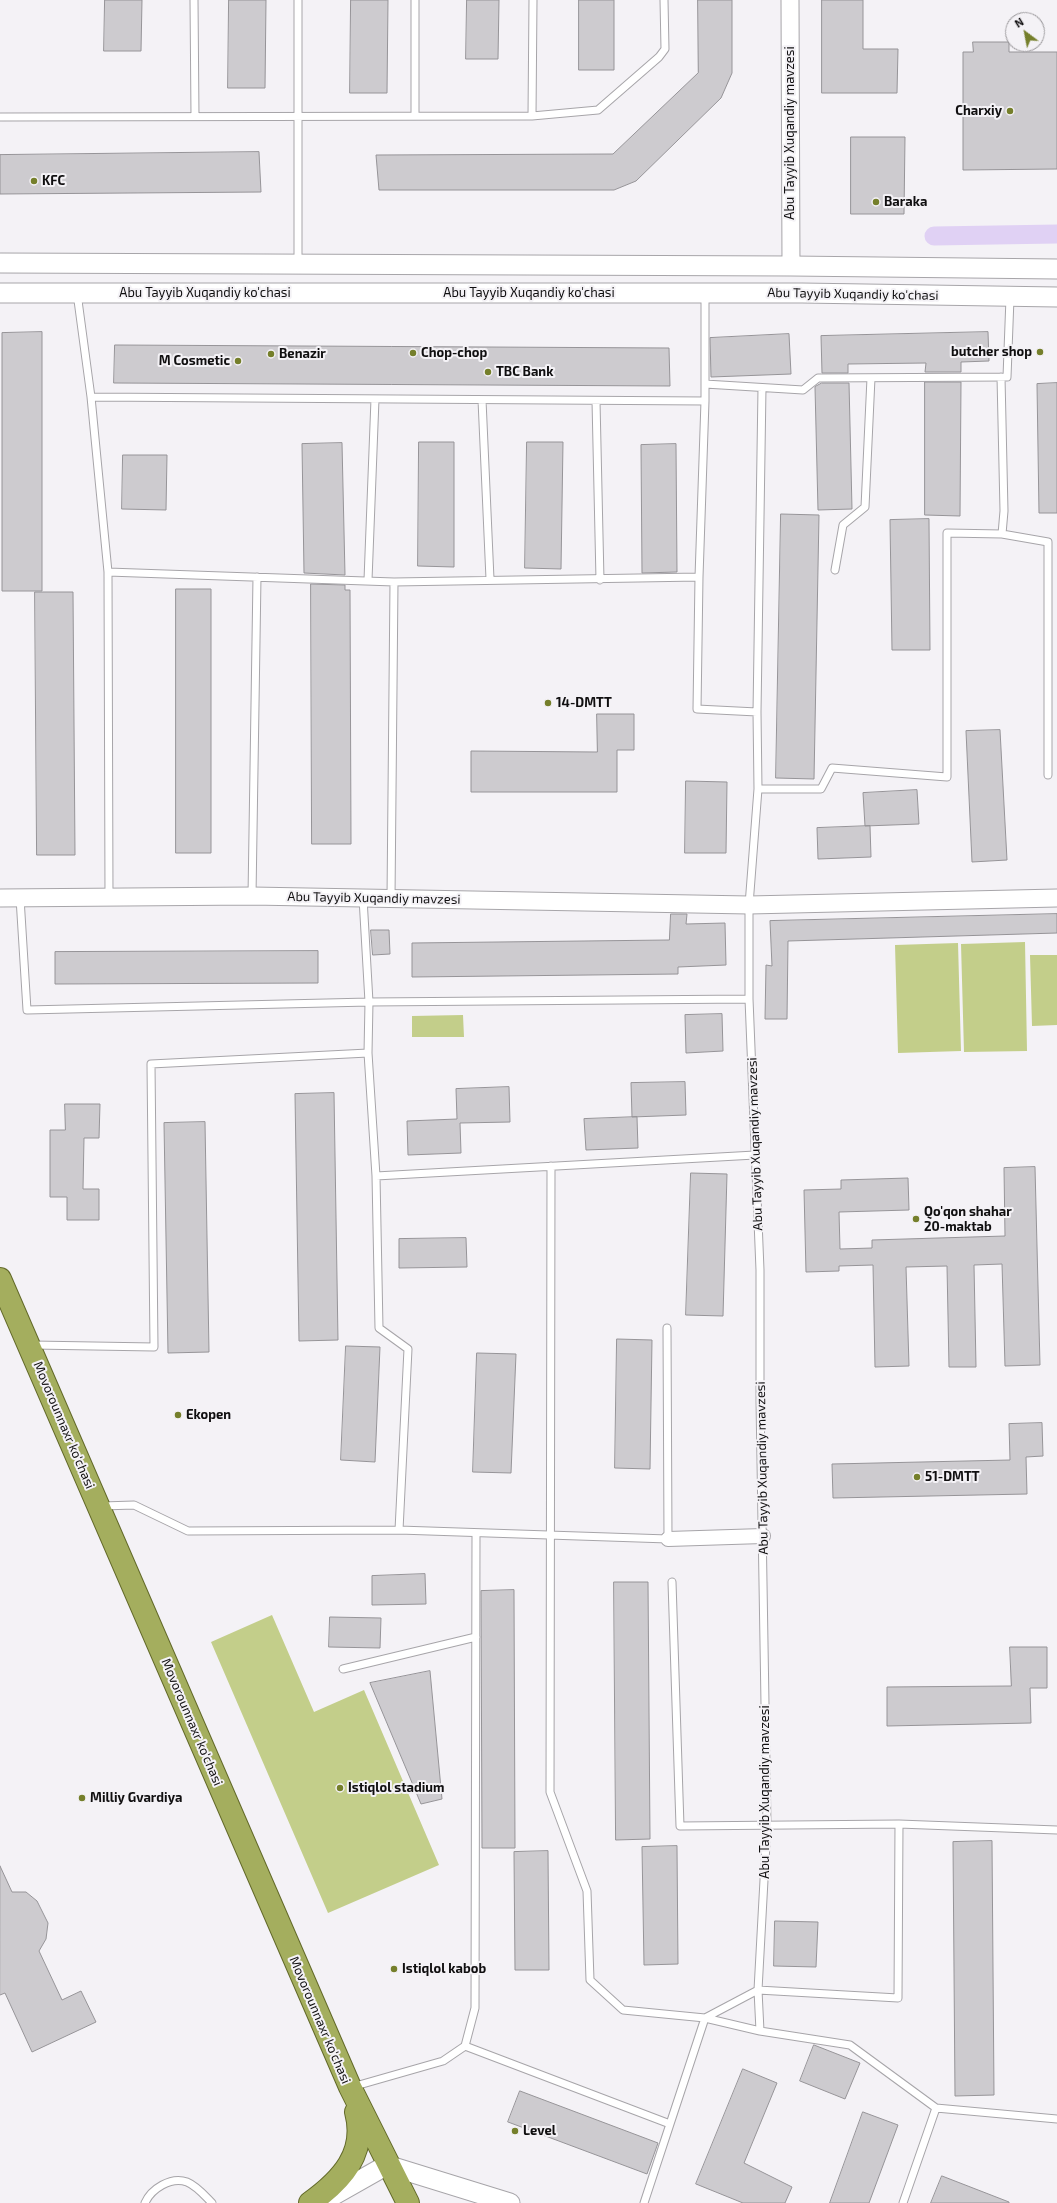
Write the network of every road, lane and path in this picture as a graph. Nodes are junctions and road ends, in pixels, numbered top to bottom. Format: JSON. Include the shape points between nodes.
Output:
{"nodes":[{"id":1,"x":194,"y":0,"type":"edge"},
{"id":2,"x":298,"y":0,"type":"edge"},
{"id":3,"x":415,"y":0,"type":"edge"},
{"id":4,"x":533,"y":0,"type":"edge"},
{"id":5,"x":664,"y":0,"type":"edge"},
{"id":6,"x":790,"y":0,"type":"edge"},
{"id":7,"x":195,"y":116,"type":"junction"},
{"id":8,"x":299,"y":116,"type":"junction"},
{"id":9,"x":415,"y":116,"type":"junction"},
{"id":10,"x":532,"y":116,"type":"junction"},
{"id":11,"x":0,"y":118,"type":"edge"},
{"id":12,"x":0,"y":263,"type":"edge"},
{"id":13,"x":298,"y":264,"type":"junction"},
{"id":14,"x":791,"y":266,"type":"junction"},
{"id":15,"x":1057,"y":269,"type":"edge"},
{"id":16,"x":0,"y":293,"type":"edge"},
{"id":17,"x":77,"y":293,"type":"junction"},
{"id":18,"x":705,"y":293,"type":"junction"},
{"id":19,"x":1010,"y":296,"type":"junction"},
{"id":20,"x":1057,"y":297,"type":"edge"},
{"id":21,"x":1001,"y":377,"type":"junction"},
{"id":22,"x":871,"y":378,"type":"junction"},
{"id":23,"x":705,"y":384,"type":"junction"},
{"id":24,"x":762,"y":388,"type":"junction"},
{"id":25,"x":91,"y":398,"type":"junction"},
{"id":26,"x":375,"y":399,"type":"junction"},
{"id":27,"x":482,"y":400,"type":"junction"},
{"id":28,"x":596,"y":401,"type":"junction"},
{"id":29,"x":705,"y":401,"type":"junction"},
{"id":30,"x":1002,"y":534,"type":"junction"},
{"id":31,"x":835,"y":570,"type":"dead end"},
{"id":32,"x":108,"y":572,"type":"junction"},
{"id":33,"x":257,"y":577,"type":"junction"},
{"id":34,"x":699,"y":577,"type":"junction"},
{"id":35,"x":490,"y":579,"type":"junction"},
{"id":36,"x":368,"y":580,"type":"junction"},
{"id":37,"x":600,"y":580,"type":"junction"},
{"id":38,"x":394,"y":582,"type":"junction"},
{"id":39,"x":757,"y":712,"type":"junction"},
{"id":40,"x":1048,"y":775,"type":"dead end"},
{"id":41,"x":758,"y":789,"type":"junction"},
{"id":42,"x":252,"y":896,"type":"junction"},
{"id":43,"x":109,"y":897,"type":"junction"},
{"id":44,"x":363,"y":897,"type":"junction"},
{"id":45,"x":0,"y":898,"type":"edge"},
{"id":46,"x":20,"y":898,"type":"junction"},
{"id":47,"x":1057,"y":898,"type":"edge"},
{"id":48,"x":391,"y":899,"type":"junction"},
{"id":49,"x":749,"y":905,"type":"junction"},
{"id":50,"x":749,"y":999,"type":"junction"},
{"id":51,"x":369,"y":1002,"type":"junction"},
{"id":52,"x":368,"y":1053,"type":"junction"},
{"id":53,"x":755,"y":1155,"type":"junction"},
{"id":54,"x":551,"y":1166,"type":"junction"},
{"id":55,"x":376,"y":1176,"type":"junction"},
{"id":56,"x":0,"y":1279,"type":"edge"},
{"id":57,"x":667,"y":1328,"type":"dead end"},
{"id":58,"x":29,"y":1345,"type":"junction"},
{"id":59,"x":99,"y":1507,"type":"junction"},
{"id":60,"x":399,"y":1530,"type":"junction"},
{"id":61,"x":476,"y":1533,"type":"junction"},
{"id":62,"x":552,"y":1535,"type":"junction"},
{"id":63,"x":763,"y":1536,"type":"junction"},
{"id":64,"x":668,"y":1539,"type":"junction"},
{"id":65,"x":672,"y":1582,"type":"dead end"},
{"id":66,"x":476,"y":1637,"type":"junction"},
{"id":67,"x":343,"y":1669,"type":"dead end"},
{"id":68,"x":899,"y":1824,"type":"junction"},
{"id":69,"x":767,"y":1825,"type":"junction"},
{"id":70,"x":1057,"y":1830,"type":"edge"},
{"id":71,"x":758,"y":1990,"type":"junction"},
{"id":72,"x":705,"y":2018,"type":"junction"},
{"id":73,"x":760,"y":2031,"type":"junction"},
{"id":74,"x":465,"y":2046,"type":"junction"},
{"id":75,"x":350,"y":2087,"type":"junction"},
{"id":76,"x":936,"y":2108,"type":"junction"},
{"id":77,"x":1057,"y":2119,"type":"edge"},
{"id":78,"x":670,"y":2124,"type":"junction"},
{"id":79,"x":387,"y":2164,"type":"junction"},
{"id":80,"x":145,"y":2203,"type":"edge"},
{"id":81,"x":212,"y":2203,"type":"edge"},
{"id":82,"x":310,"y":2203,"type":"edge"},
{"id":83,"x":320,"y":2203,"type":"edge"},
{"id":84,"x":408,"y":2203,"type":"edge"},
{"id":85,"x":510,"y":2203,"type":"edge"},
{"id":86,"x":644,"y":2203,"type":"edge"},
{"id":87,"x":904,"y":2203,"type":"edge"}],
"edges":[{"from":1,"to":7,"type":"lane"},
{"from":2,"to":8,"type":"lane"},
{"from":3,"to":9,"type":"lane"},
{"from":4,"to":10,"type":"lane"},
{"from":5,"to":10,"type":"lane","via":[[664,49],[659,57],[598,110]]},
{"from":6,"to":14,"type":"street","name":"Abu Tayyib Xuqandiy mavzesi"},
{"from":7,"to":8,"type":"lane"},
{"from":7,"to":11,"type":"lane"},
{"from":8,"to":9,"type":"lane"},
{"from":8,"to":13,"type":"lane"},
{"from":9,"to":10,"type":"lane"},
{"from":12,"to":13,"type":"main road"},
{"from":13,"to":14,"type":"main road"},
{"from":14,"to":15,"type":"main road"},
{"from":16,"to":17,"type":"main road","name":"Abu Tayyib Xuqandiy ko'chasi"},
{"from":17,"to":18,"type":"main road","name":"Abu Tayyib Xuqandiy ko'chasi"},
{"from":17,"to":25,"type":"lane"},
{"from":18,"to":19,"type":"main road","name":"Abu Tayyib Xuqandiy ko'chasi"},
{"from":18,"to":23,"type":"lane"},
{"from":19,"to":20,"type":"main road","name":"Abu Tayyib Xuqandiy ko'chasi"},
{"from":19,"to":21,"type":"lane","via":[[1007,377]]},
{"from":21,"to":22,"type":"lane"},
{"from":21,"to":30,"type":"lane","via":[[1004,511]]},
{"from":22,"to":24,"type":"lane","via":[[818,378],[803,390]]},
{"from":22,"to":31,"type":"lane","via":[[865,507],[843,525]]},
{"from":23,"to":24,"type":"lane"},
{"from":23,"to":29,"type":"lane"},
{"from":24,"to":39,"type":"lane"},
{"from":25,"to":26,"type":"lane"},
{"from":25,"to":32,"type":"lane"},
{"from":26,"to":27,"type":"lane"},
{"from":26,"to":36,"type":"lane"},
{"from":27,"to":28,"type":"lane"},
{"from":27,"to":35,"type":"lane"},
{"from":28,"to":29,"type":"lane"},
{"from":28,"to":37,"type":"lane"},
{"from":29,"to":34,"type":"lane"},
{"from":30,"to":40,"type":"lane","via":[[1048,542]]},
{"from":30,"to":41,"type":"lane","via":[[947,533],[946,777],[832,768],[821,789]]},
{"from":32,"to":33,"type":"lane"},
{"from":32,"to":43,"type":"lane"},
{"from":33,"to":36,"type":"lane"},
{"from":33,"to":42,"type":"lane"},
{"from":34,"to":37,"type":"lane"},
{"from":34,"to":39,"type":"lane","via":[[697,709]]},
{"from":35,"to":37,"type":"lane"},
{"from":35,"to":38,"type":"lane"},
{"from":36,"to":38,"type":"lane"},
{"from":38,"to":48,"type":"lane"},
{"from":39,"to":41,"type":"lane"},
{"from":41,"to":49,"type":"lane"},
{"from":42,"to":43,"type":"street","name":"Abu Tayyib Xuqandiy mavzesi"},
{"from":42,"to":44,"type":"street","name":"Abu Tayyib Xuqandiy mavzesi"},
{"from":43,"to":46,"type":"street","name":"Abu Tayyib Xuqandiy mavzesi"},
{"from":44,"to":48,"type":"street","name":"Abu Tayyib Xuqandiy mavzesi"},
{"from":44,"to":51,"type":"lane"},
{"from":45,"to":46,"type":"street","name":"Abu Tayyib Xuqandiy mavzesi"},
{"from":46,"to":51,"type":"lane","via":[[27,1010]]},
{"from":47,"to":49,"type":"street","name":"Abu Tayyib Xuqandiy mavzesi"},
{"from":48,"to":49,"type":"street","name":"Abu Tayyib Xuqandiy mavzesi"},
{"from":49,"to":50,"type":"lane","name":"Abu Tayyib Xuqandiy mavzesi"},
{"from":50,"to":51,"type":"lane"},
{"from":50,"to":53,"type":"lane","name":"Abu Tayyib Xuqandiy mavzesi"},
{"from":51,"to":52,"type":"lane"},
{"from":52,"to":55,"type":"lane"},
{"from":52,"to":58,"type":"lane","via":[[150,1064],[154,1347]]},
{"from":53,"to":54,"type":"lane"},
{"from":53,"to":63,"type":"lane","name":"Abu Tayyib Xuqandiy mavzesi","via":[[760,1270]]},
{"from":54,"to":55,"type":"lane"},
{"from":54,"to":62,"type":"lane"},
{"from":55,"to":60,"type":"lane","via":[[379,1328],[408,1349]]},
{"from":56,"to":58,"type":"highway","name":"Movorounnaxr ko'chasi"},
{"from":57,"to":64,"type":"lane"},
{"from":58,"to":59,"type":"highway","name":"Movorounnaxr ko'chasi"},
{"from":59,"to":60,"type":"lane","via":[[134,1505],[188,1531]]},
{"from":59,"to":75,"type":"highway","name":"Movorounnaxr ko'chasi"},
{"from":60,"to":61,"type":"lane"},
{"from":61,"to":62,"type":"lane"},
{"from":61,"to":66,"type":"lane"},
{"from":62,"to":64,"type":"lane"},
{"from":62,"to":72,"type":"lane","via":[[550,1792],[587,1892],[590,1980],[623,2010]]},
{"from":63,"to":64,"type":"street"},
{"from":63,"to":69,"type":"lane","name":"Abu Tayyib Xuqandiy mavzesi"},
{"from":65,"to":69,"type":"lane","via":[[680,1826]]},
{"from":66,"to":67,"type":"lane"},
{"from":66,"to":74,"type":"lane","via":[[475,2008]]},
{"from":68,"to":69,"type":"lane"},
{"from":68,"to":70,"type":"lane"},
{"from":68,"to":71,"type":"lane","via":[[898,1998]]},
{"from":69,"to":71,"type":"lane","name":"Abu Tayyib Xuqandiy mavzesi"},
{"from":71,"to":72,"type":"lane"},
{"from":71,"to":73,"type":"lane","name":"Abu Tayyib Xuqandiy mavzesi"},
{"from":72,"to":73,"type":"lane"},
{"from":72,"to":78,"type":"lane"},
{"from":73,"to":76,"type":"lane","via":[[850,2045]]},
{"from":74,"to":75,"type":"lane","via":[[443,2060]]},
{"from":74,"to":78,"type":"lane"},
{"from":75,"to":79,"type":"highway","name":"Movorounnaxr ko'chasi"},
{"from":75,"to":82,"type":"highway","via":[[360,2126],[358,2145],[352,2162]]},
{"from":76,"to":77,"type":"lane"},
{"from":76,"to":87,"type":"lane"},
{"from":78,"to":86,"type":"lane"},
{"from":79,"to":83,"type":"main road"},
{"from":79,"to":84,"type":"highway","name":"Movorounnaxr ko'chasi"},
{"from":79,"to":85,"type":"main road"},
{"from":80,"to":81,"type":"lane","via":[[149,2194],[169,2181],[187,2182]]}]}
